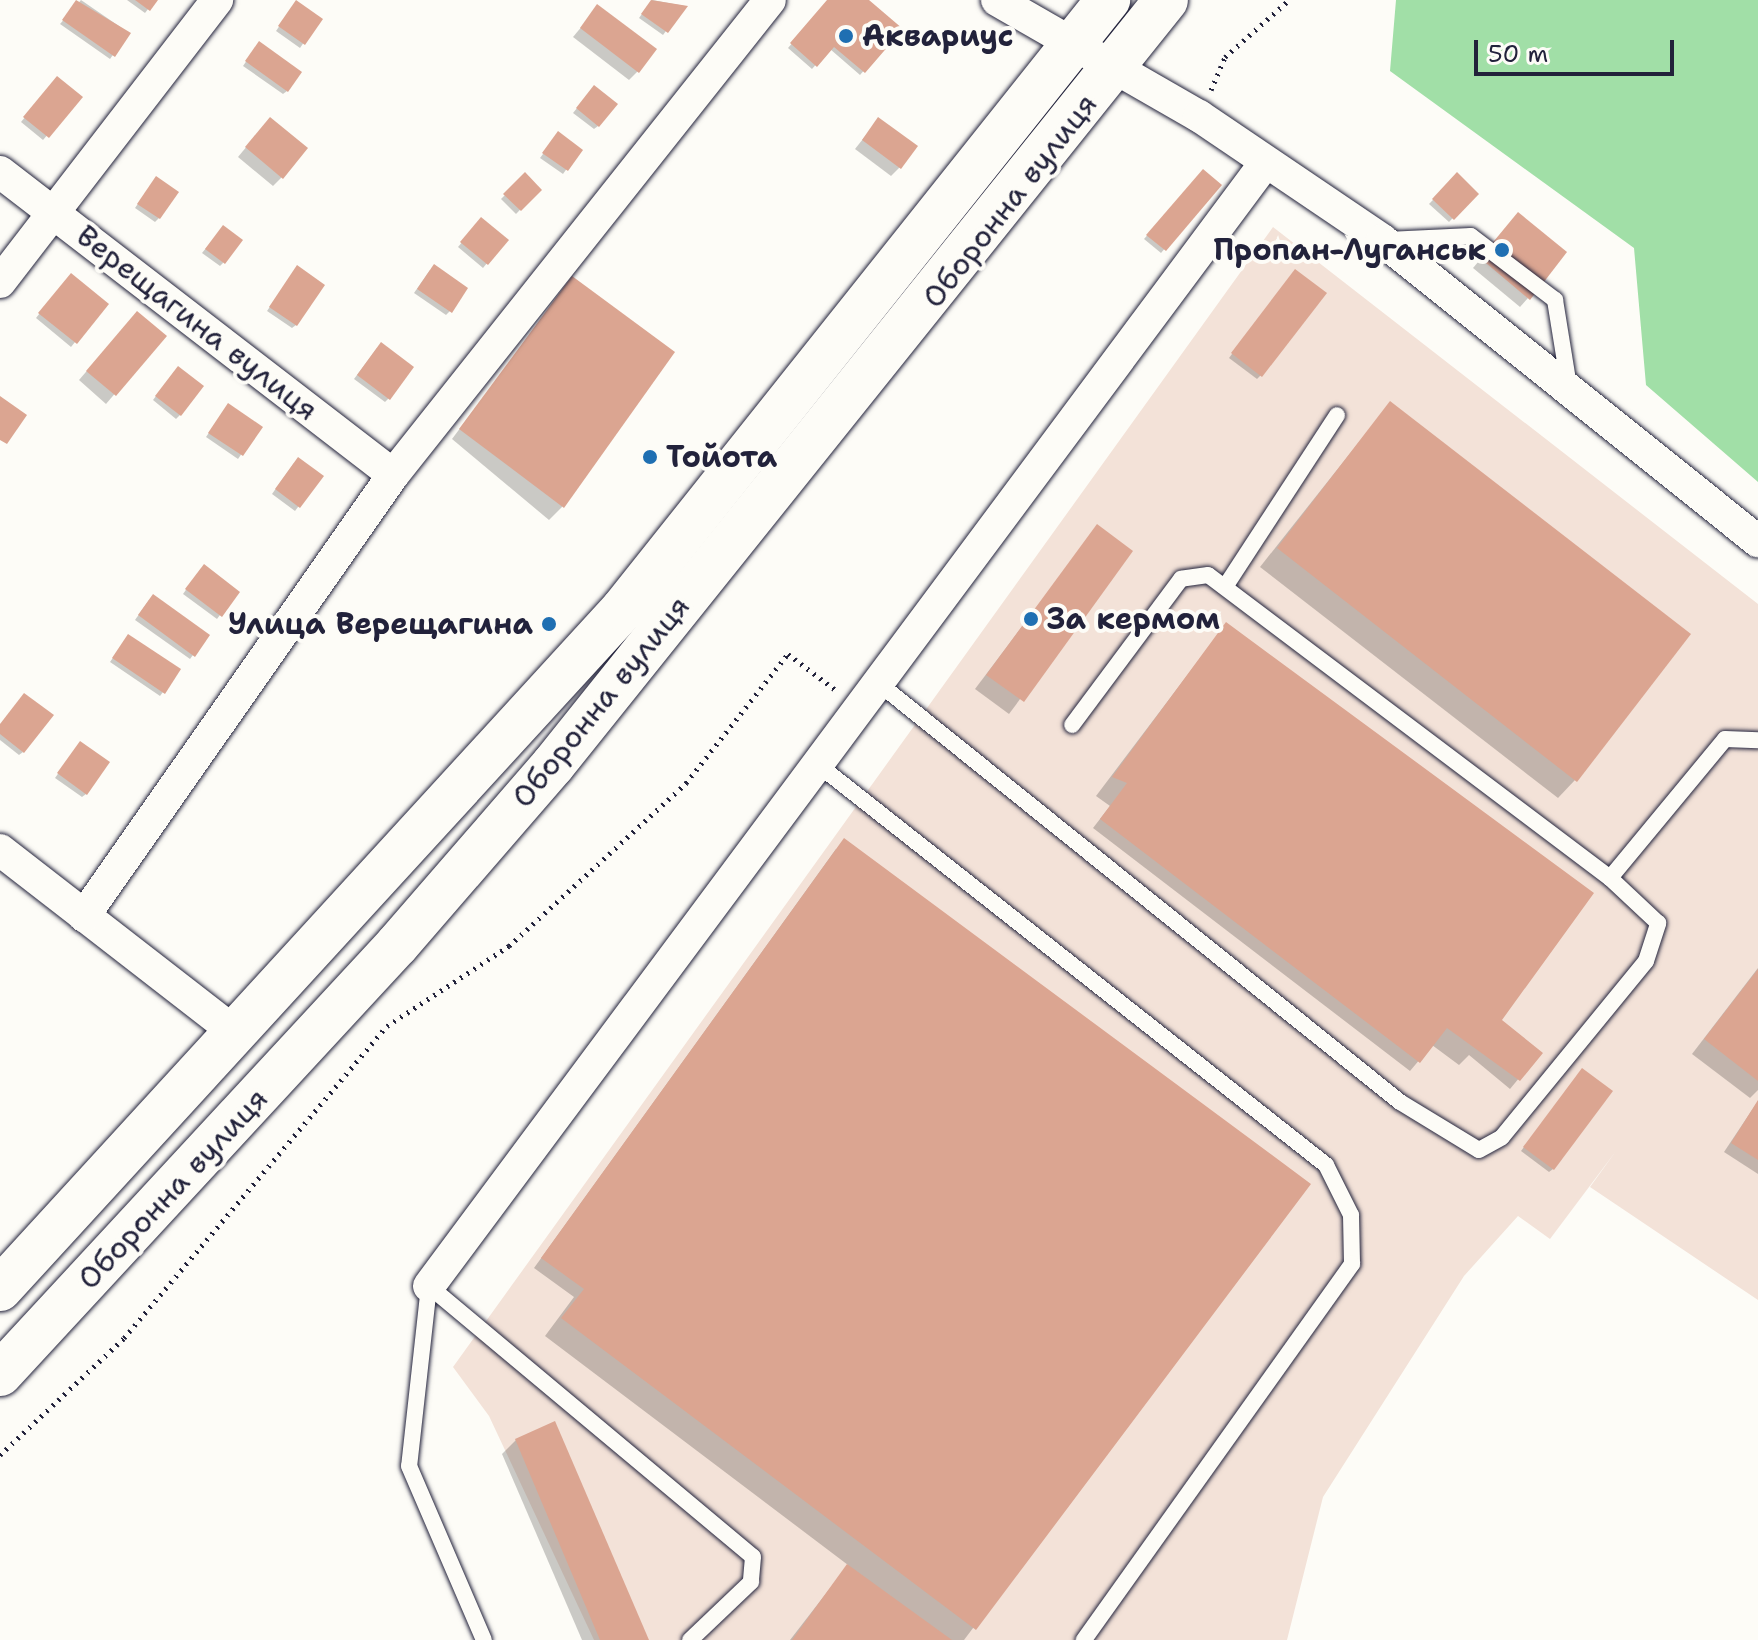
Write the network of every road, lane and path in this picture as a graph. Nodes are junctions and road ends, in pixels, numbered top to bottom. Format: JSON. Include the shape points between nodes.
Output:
{"nodes":[{"id":1,"x":217,"y":0,"type":"edge"},
{"id":2,"x":770,"y":0,"type":"edge"},
{"id":3,"x":997,"y":0,"type":"edge"},
{"id":4,"x":1108,"y":0,"type":"edge"},
{"id":5,"x":1166,"y":0,"type":"edge"},
{"id":6,"x":1289,"y":0,"type":"edge"},
{"id":7,"x":1072,"y":48,"type":"junction"},
{"id":8,"x":1115,"y":66,"type":"junction"},
{"id":9,"x":1199,"y":116,"type":"junction"},
{"id":10,"x":1266,"y":162,"type":"junction"},
{"id":11,"x":0,"y":172,"type":"edge"},
{"id":12,"x":55,"y":214,"type":"junction"},
{"id":13,"x":1382,"y":240,"type":"junction"},
{"id":14,"x":0,"y":282,"type":"edge"},
{"id":15,"x":1570,"y":391,"type":"junction"},
{"id":16,"x":1337,"y":415,"type":"dead end"},
{"id":17,"x":393,"y":475,"type":"junction"},
{"id":18,"x":1758,"y":541,"type":"edge"},
{"id":19,"x":1225,"y":587,"type":"junction"},
{"id":20,"x":873,"y":698,"type":"junction"},
{"id":21,"x":1072,"y":725,"type":"dead end"},
{"id":22,"x":1758,"y":740,"type":"edge"},
{"id":23,"x":821,"y":767,"type":"junction"},
{"id":24,"x":0,"y":850,"type":"edge"},
{"id":25,"x":1610,"y":878,"type":"junction"},
{"id":26,"x":84,"y":916,"type":"junction"},
{"id":27,"x":236,"y":1033,"type":"junction"},
{"id":28,"x":429,"y":1286,"type":"junction"},
{"id":29,"x":0,"y":1289,"type":"edge"},
{"id":30,"x":0,"y":1374,"type":"edge"},
{"id":31,"x":0,"y":1455,"type":"edge"},
{"id":32,"x":484,"y":1640,"type":"edge"},
{"id":33,"x":690,"y":1640,"type":"edge"},
{"id":34,"x":1084,"y":1640,"type":"edge"}],
"edges":[{"from":1,"to":12,"type":"street"},
{"from":2,"to":17,"type":"street"},
{"from":3,"to":7,"type":"street"},
{"from":4,"to":7,"type":"main road","name":"Оборонна вулиця"},
{"from":5,"to":8,"type":"main road","name":"Оборонна вулиця"},
{"from":6,"to":9,"type":"path","via":[[1225,57]]},
{"from":7,"to":8,"type":"street"},
{"from":7,"to":27,"type":"main road","name":"Оборонна вулиця","via":[[623,609]]},
{"from":8,"to":9,"type":"street"},
{"from":8,"to":30,"type":"main road","name":"Оборонна вулиця","via":[[553,765],[387,957]]},
{"from":9,"to":10,"type":"street"},
{"from":10,"to":13,"type":"street"},
{"from":10,"to":20,"type":"street"},
{"from":11,"to":12,"type":"street","name":"Верещагина вулиця"},
{"from":12,"to":14,"type":"street"},
{"from":12,"to":17,"type":"street","name":"Верещагина вулиця"},
{"from":13,"to":15,"type":"street"},
{"from":13,"to":15,"type":"lane","via":[[1471,236],[1555,300]]},
{"from":15,"to":18,"type":"street"},
{"from":16,"to":19,"type":"lane"},
{"from":17,"to":26,"type":"street"},
{"from":19,"to":21,"type":"lane","via":[[1208,575],[1181,579]]},
{"from":19,"to":25,"type":"lane"},
{"from":20,"to":23,"type":"street"},
{"from":20,"to":25,"type":"lane","via":[[1400,1102],[1479,1150],[1502,1137],[1646,961],[1658,923]]},
{"from":20,"to":31,"type":"path","via":[[788,654],[686,783],[509,946],[387,1026],[124,1338]]},
{"from":22,"to":25,"type":"lane","via":[[1725,739]]},
{"from":23,"to":28,"type":"street"},
{"from":23,"to":34,"type":"lane","via":[[1326,1165],[1351,1215],[1352,1264]]},
{"from":24,"to":26,"type":"street"},
{"from":26,"to":27,"type":"street"},
{"from":27,"to":29,"type":"main road","name":"Оборонна вулиця"},
{"from":28,"to":32,"type":"lane","via":[[409,1466]]},
{"from":28,"to":33,"type":"lane","via":[[753,1557],[751,1582]]}]}
